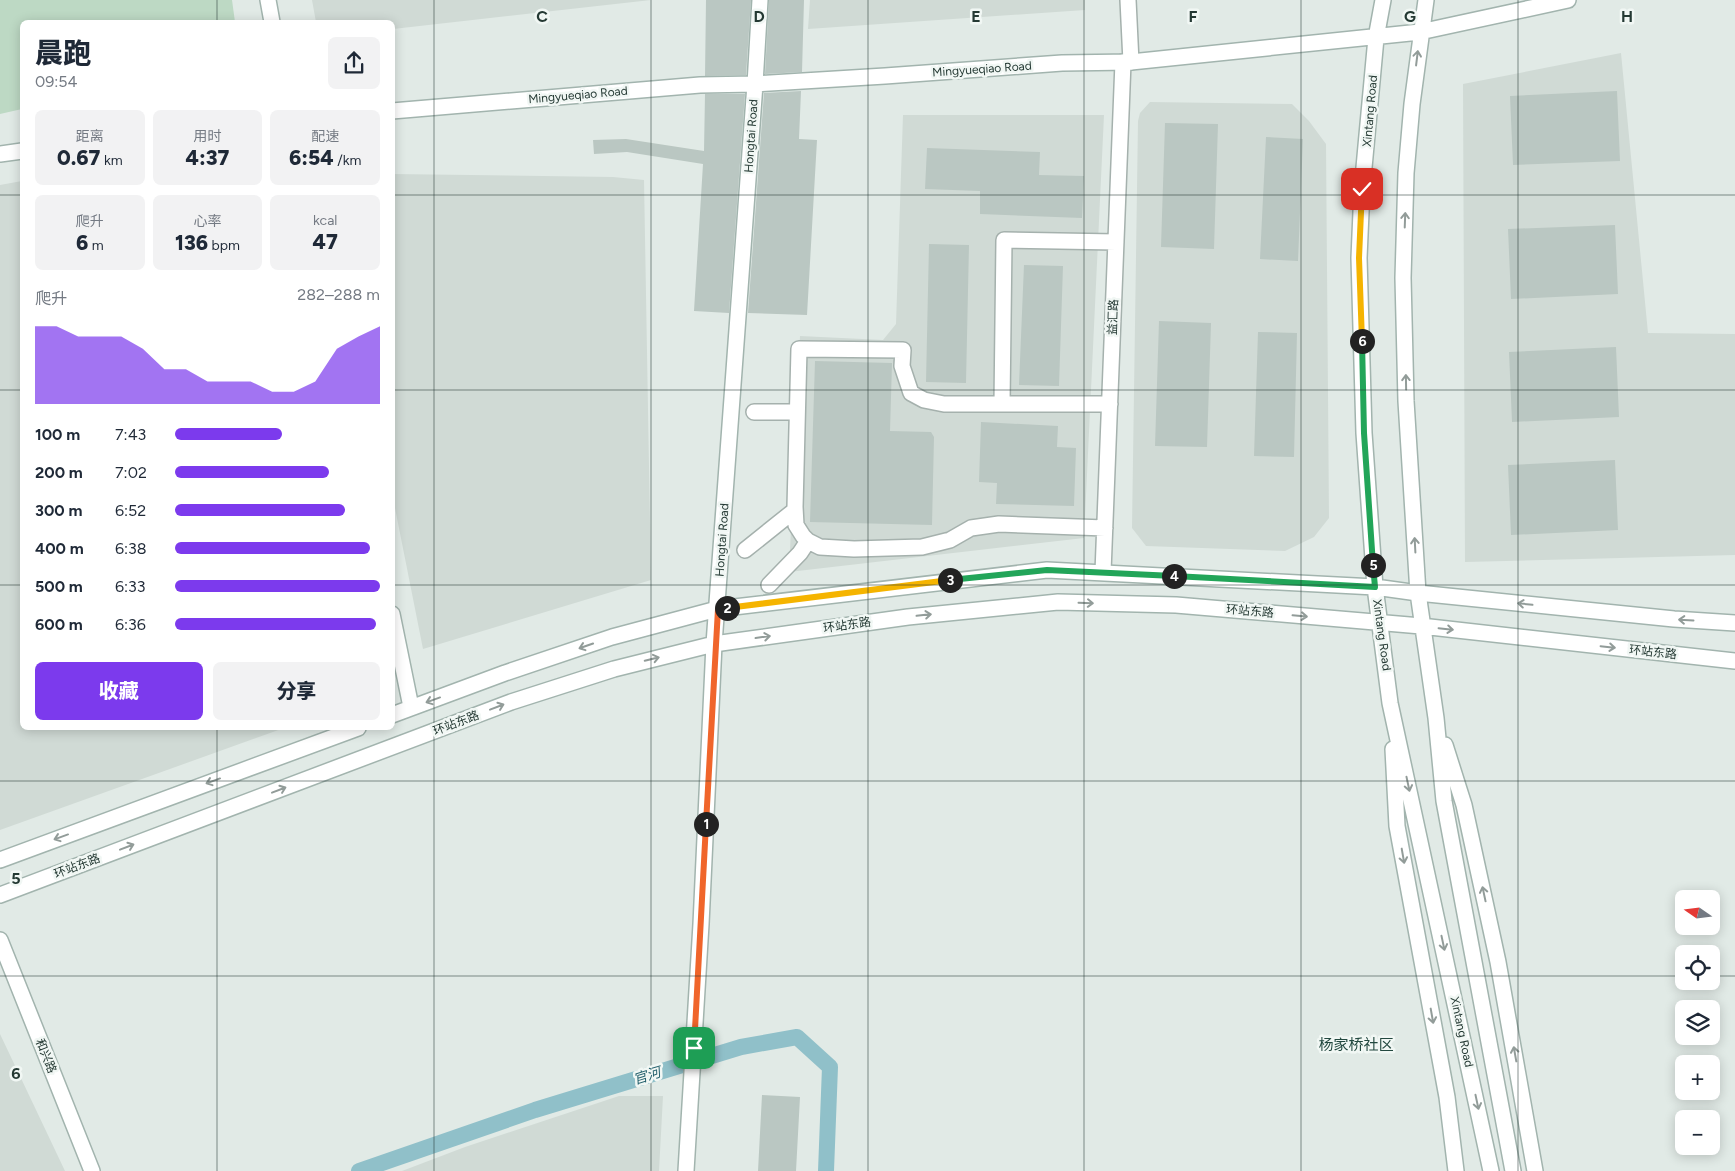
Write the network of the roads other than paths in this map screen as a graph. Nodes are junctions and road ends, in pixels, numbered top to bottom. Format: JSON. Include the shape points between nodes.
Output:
{"nodes":[{"id":1,"x":268,"y":0,"type":"edge"},
{"id":2,"x":760,"y":0,"type":"edge"},
{"id":3,"x":1128,"y":0,"type":"edge"},
{"id":4,"x":1383,"y":0,"type":"edge"},
{"id":5,"x":1426,"y":0,"type":"edge"},
{"id":6,"x":1568,"y":0,"type":"edge"},
{"id":7,"x":272,"y":20,"type":"edge"},
{"id":8,"x":1420,"y":32,"type":"junction"},
{"id":9,"x":1376,"y":38,"type":"junction"},
{"id":10,"x":1127,"y":62,"type":"junction"},
{"id":11,"x":755,"y":84,"type":"junction"},
{"id":12,"x":395,"y":111,"type":"edge"},
{"id":13,"x":20,"y":151,"type":"edge"},
{"id":14,"x":0,"y":154,"type":"edge"},
{"id":15,"x":1116,"y":242,"type":"junction"},
{"id":16,"x":1002,"y":404,"type":"junction"},
{"id":17,"x":1110,"y":404,"type":"junction"},
{"id":18,"x":754,"y":412,"type":"dead end"},
{"id":19,"x":797,"y":412,"type":"junction"},
{"id":20,"x":795,"y":510,"type":"junction"},
{"id":21,"x":1105,"y":528,"type":"junction"},
{"id":22,"x":808,"y":541,"type":"junction"},
{"id":23,"x":744,"y":550,"type":"dead end"},
{"id":24,"x":1104,"y":572,"type":"junction"},
{"id":25,"x":769,"y":585,"type":"dead end"},
{"id":26,"x":1375,"y":587,"type":"junction"},
{"id":27,"x":1418,"y":593,"type":"junction"},
{"id":28,"x":718,"y":609,"type":"junction"},
{"id":29,"x":1380,"y":623,"type":"junction"},
{"id":30,"x":1735,"y":623,"type":"edge"},
{"id":31,"x":1422,"y":626,"type":"junction"},
{"id":32,"x":395,"y":628,"type":"edge"},
{"id":33,"x":714,"y":644,"type":"junction"},
{"id":34,"x":1735,"y":660,"type":"edge"},
{"id":35,"x":1390,"y":703,"type":"junction"},
{"id":36,"x":412,"y":708,"type":"junction"},
{"id":37,"x":395,"y":713,"type":"edge"},
{"id":38,"x":1436,"y":718,"type":"junction"},
{"id":39,"x":353,"y":730,"type":"edge"},
{"id":40,"x":0,"y":860,"type":"edge"},
{"id":41,"x":0,"y":895,"type":"edge"},
{"id":42,"x":0,"y":940,"type":"edge"},
{"id":43,"x":92,"y":1171,"type":"edge"},
{"id":44,"x":686,"y":1171,"type":"edge"},
{"id":45,"x":1456,"y":1171,"type":"edge"},
{"id":46,"x":1491,"y":1171,"type":"edge"},
{"id":47,"x":1512,"y":1171,"type":"edge"},
{"id":48,"x":1535,"y":1171,"type":"edge"}],
"edges":[{"from":1,"to":7,"type":"main road"},
{"from":2,"to":11,"type":"main road","name":"Hongtai Road"},
{"from":3,"to":10,"type":"main road","name":"益汇路"},
{"from":4,"to":9,"type":"main road","name":"Xintang Road"},
{"from":5,"to":8,"type":"main road","name":"Xintang Road"},
{"from":6,"to":8,"type":"main road","name":"Mingyueqiao Road"},
{"from":8,"to":9,"type":"main road","name":"Mingyueqiao Road"},
{"from":27,"to":8,"type":"main road","name":"Xintang Road","one_way":true,"via":[[1406,400],[1403,278],[1406,173]]},
{"from":9,"to":10,"type":"main road","name":"Mingyueqiao Road"},
{"from":9,"to":26,"type":"main road","name":"Xintang Road","via":[[1359,258],[1364,433]]},
{"from":10,"to":11,"type":"main road","name":"Mingyueqiao Road","via":[[1062,63]]},
{"from":10,"to":15,"type":"main road","name":"益汇路"},
{"from":11,"to":12,"type":"main road","name":"Mingyueqiao Road","via":[[700,85]]},
{"from":11,"to":28,"type":"main road","name":"Hongtai Road"},
{"from":13,"to":14,"type":"main road"},
{"from":15,"to":16,"type":"main road","via":[[1004,240]]},
{"from":15,"to":17,"type":"main road","name":"益汇路"},
{"from":16,"to":17,"type":"main road"},
{"from":16,"to":19,"type":"main road","via":[[944,404],[924,400],[912,392],[902,366],[903,350],[799,349]]},
{"from":17,"to":21,"type":"main road","name":"益汇路"},
{"from":18,"to":19,"type":"main road"},
{"from":19,"to":20,"type":"main road"},
{"from":20,"to":22,"type":"main road","via":[[796,525]]},
{"from":20,"to":23,"type":"main road"},
{"from":21,"to":22,"type":"main road","via":[[999,524],[971,528],[950,540],[922,548],[820,547]]},
{"from":21,"to":24,"type":"main road","name":"益汇路"},
{"from":22,"to":25,"type":"main road"},
{"from":24,"to":26,"type":"main road"},
{"from":24,"to":28,"type":"main road","via":[[1047,570]]},
{"from":26,"to":27,"type":"main road"},
{"from":26,"to":29,"type":"main road","name":"Xintang Road"},
{"from":30,"to":27,"type":"main road","one_way":true},
{"from":27,"to":31,"type":"main road","name":"Xintang Road"},
{"from":28,"to":33,"type":"main road","name":"Hongtai Road"},
{"from":28,"to":36,"type":"main road","one_way":true,"via":[[612,637]]},
{"from":29,"to":31,"type":"main road","name":"环站东路"},
{"from":33,"to":29,"type":"main road","name":"环站东路","one_way":true,"via":[[908,617],[1058,602],[1176,605]]},
{"from":29,"to":35,"type":"main road","name":"Xintang Road"},
{"from":31,"to":34,"type":"main road","name":"环站东路","one_way":true},
{"from":31,"to":38,"type":"main road","name":"Xintang Road"},
{"from":32,"to":36,"type":"main road"},
{"from":41,"to":33,"type":"main road","name":"环站东路","one_way":true,"via":[[511,702],[614,669]]},
{"from":33,"to":44,"type":"main road","name":"Hongtai Road"},
{"from":35,"to":45,"type":"main road","one_way":true,"via":[[1397,826],[1447,1097]]},
{"from":35,"to":46,"type":"main road","name":"Xintang Road","one_way":true},
{"from":36,"to":37,"type":"main road"},
{"from":38,"to":47,"type":"main road","name":"Xintang Road","via":[[1444,801]]},
{"from":48,"to":38,"type":"main road","one_way":true,"via":[[1498,962],[1464,805]]},
{"from":39,"to":40,"type":"main road","one_way":true},
{"from":42,"to":43,"type":"main road","name":"和兴路"}]}
